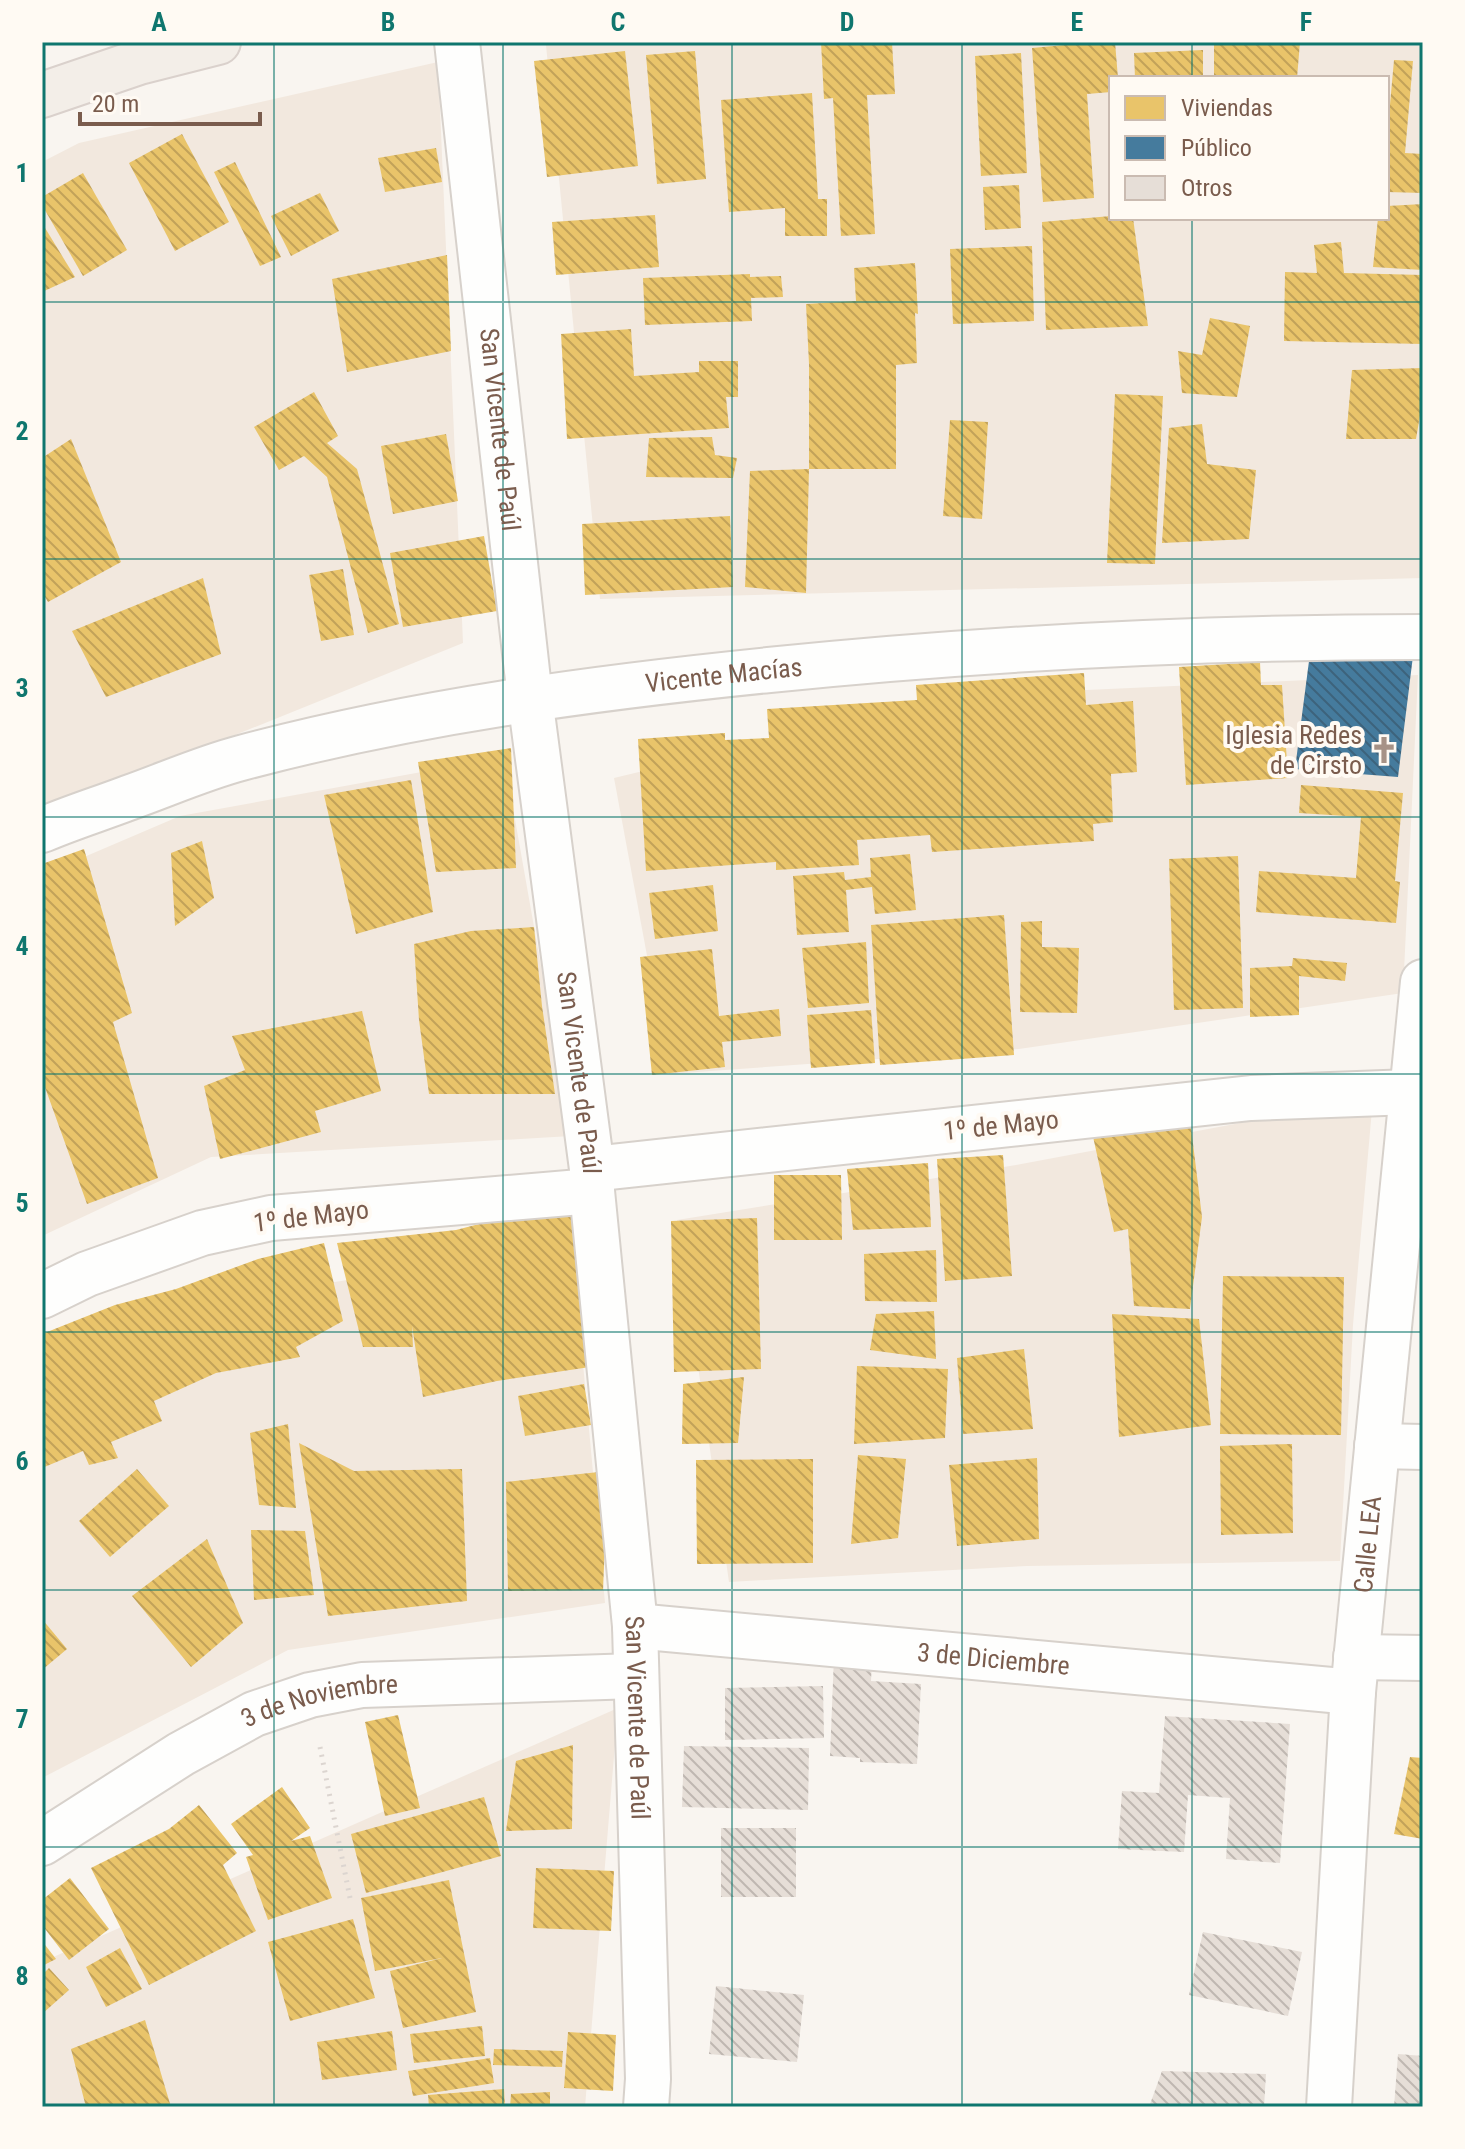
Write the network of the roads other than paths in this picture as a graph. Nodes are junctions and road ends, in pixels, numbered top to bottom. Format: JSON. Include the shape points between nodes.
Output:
{"nodes":[{"id":1,"x":218,"y":42,"type":"edge"},
{"id":2,"x":457,"y":42,"type":"edge"},
{"id":3,"x":42,"y":95,"type":"edge"},
{"id":4,"x":1423,"y":637,"type":"edge"},
{"id":5,"x":530,"y":698,"type":"junction"},
{"id":6,"x":42,"y":830,"type":"edge"},
{"id":7,"x":1423,"y":982,"type":"edge"},
{"id":8,"x":1411,"y":1092,"type":"junction"},
{"id":9,"x":592,"y":1180,"type":"junction"},
{"id":10,"x":42,"y":1296,"type":"edge"},
{"id":11,"x":1377,"y":1446,"type":"junction"},
{"id":12,"x":1423,"y":1447,"type":"edge"},
{"id":13,"x":635,"y":1626,"type":"junction"},
{"id":14,"x":1423,"y":1658,"type":"edge"},
{"id":15,"x":1355,"y":1674,"type":"junction"},
{"id":16,"x":635,"y":1676,"type":"junction"},
{"id":17,"x":42,"y":1843,"type":"edge"},
{"id":18,"x":646,"y":2107,"type":"edge"},
{"id":19,"x":1329,"y":2107,"type":"edge"}],
"edges":[{"from":1,"to":3,"type":"main road"},
{"from":2,"to":5,"type":"street","name":"San Vicente de Paúl"},
{"from":4,"to":5,"type":"street","name":"Vicente Macías","via":[[1063,646],[675,679]]},
{"from":5,"to":6,"type":"street","name":"Vicente Macías","via":[[238,759]]},
{"from":5,"to":9,"type":"street","name":"San Vicente de Paúl"},
{"from":7,"to":8,"type":"street","name":"Calle LEA"},
{"from":8,"to":9,"type":"street","name":"1º de Mayo","via":[[1251,1098]]},
{"from":8,"to":11,"type":"street","name":"Calle LEA"},
{"from":9,"to":10,"type":"street","name":"1º de Mayo","via":[[271,1218],[202,1233]]},
{"from":9,"to":13,"type":"street","name":"San Vicente de Paúl"},
{"from":11,"to":12,"type":"street"},
{"from":11,"to":15,"type":"street","name":"Calle LEA"},
{"from":13,"to":15,"type":"street","name":"3 de Diciembre"},
{"from":13,"to":16,"type":"street","name":"San Vicente de Paúl"},
{"from":14,"to":15,"type":"street","name":"3 de Diciembre"},
{"from":15,"to":19,"type":"street","name":"Calle LEA"},
{"from":16,"to":17,"type":"street","name":"3 de Noviembre","via":[[362,1685],[310,1695],[254,1714],[181,1754]]},
{"from":16,"to":18,"type":"street","name":"San Vicente de Paúl"}]}
